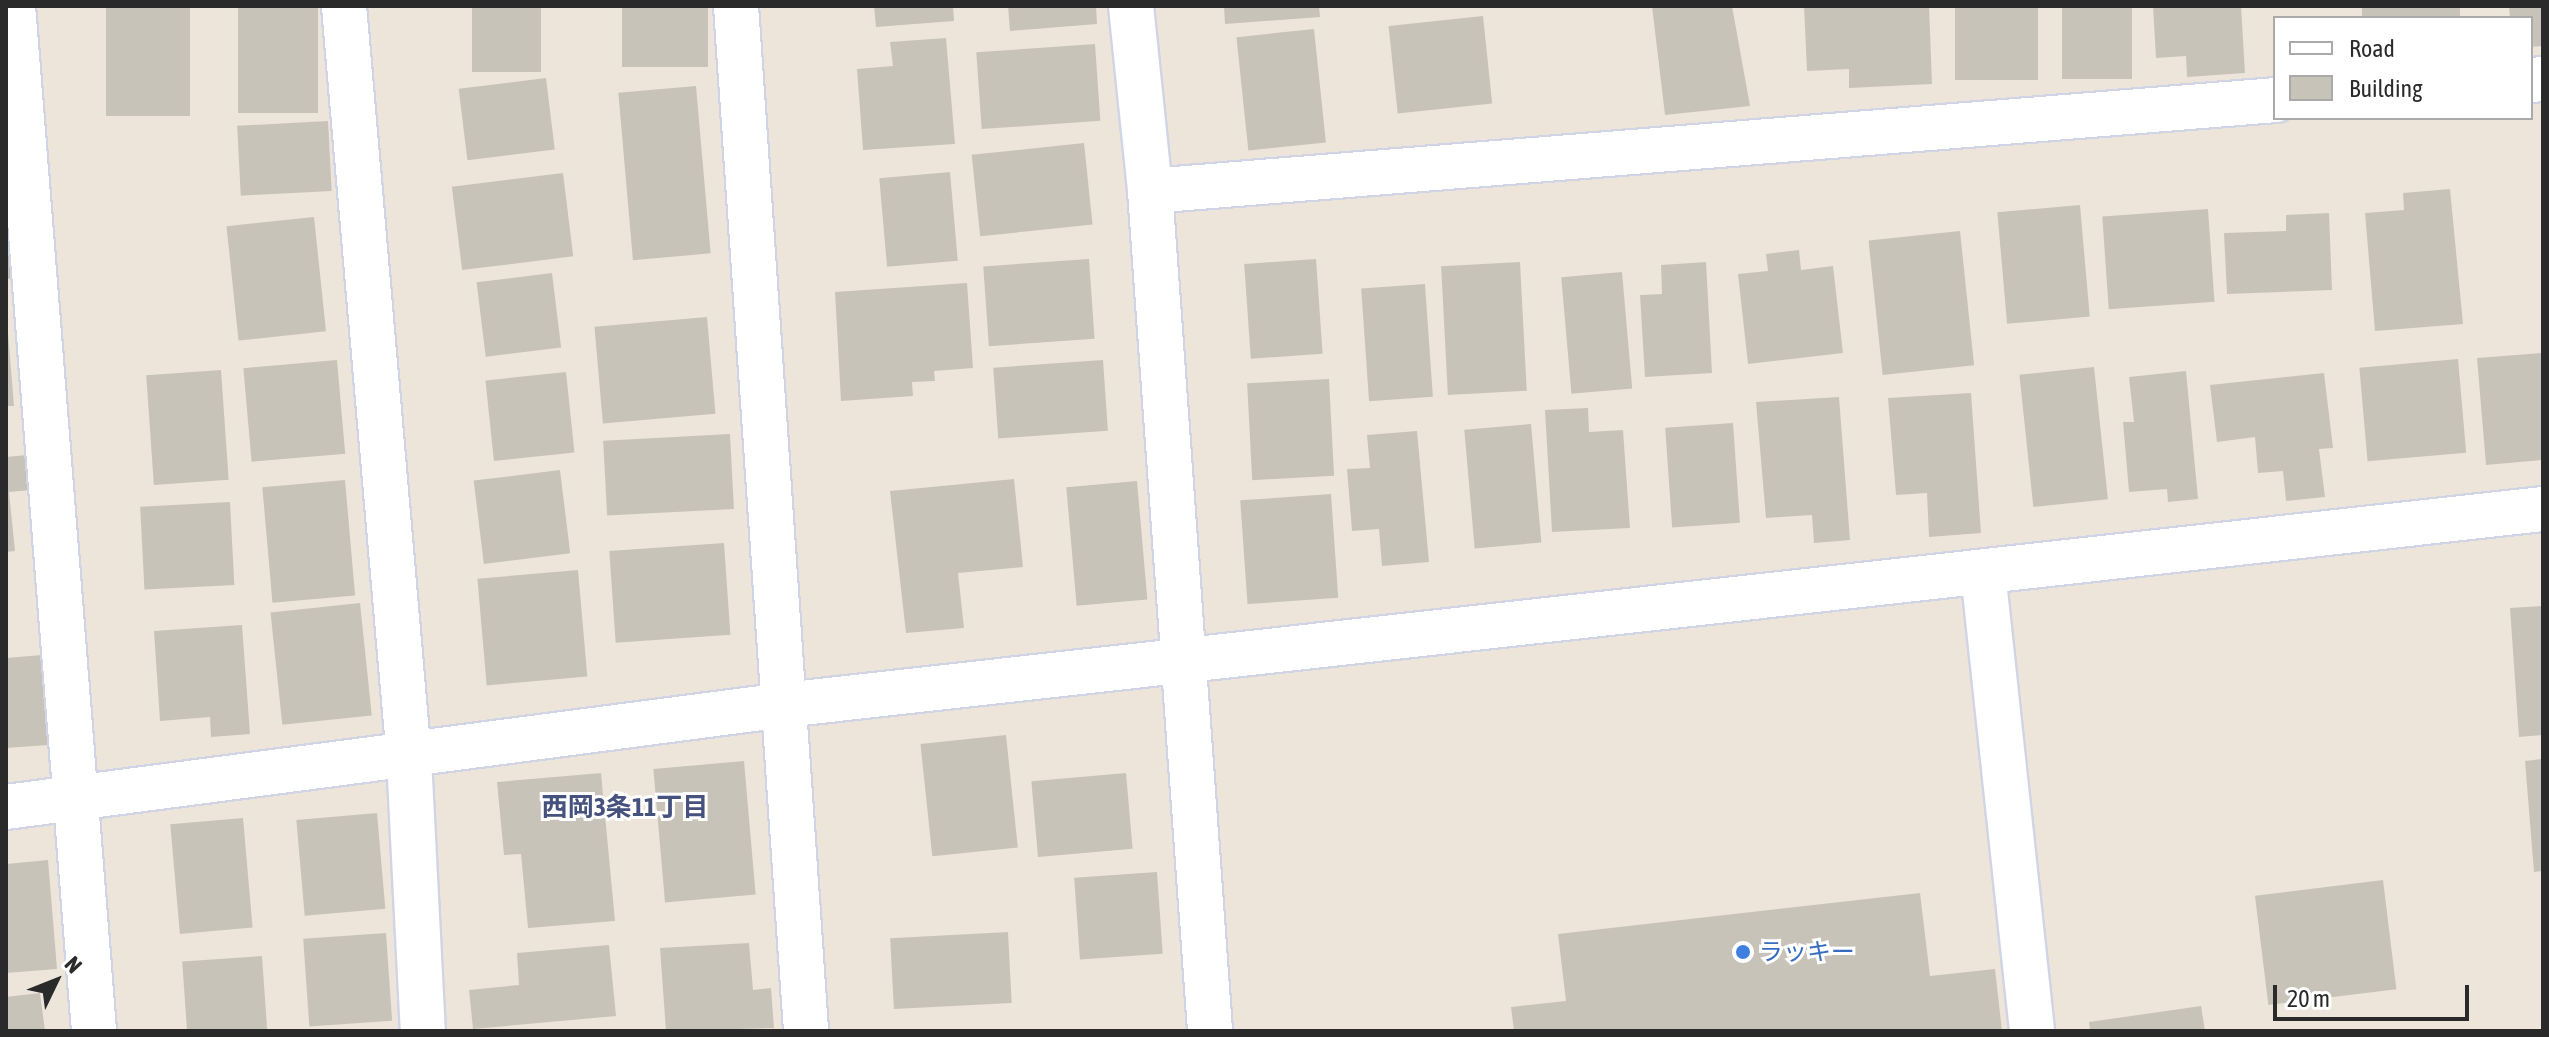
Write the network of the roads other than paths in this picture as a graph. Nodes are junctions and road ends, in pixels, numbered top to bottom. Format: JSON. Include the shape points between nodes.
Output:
{"nodes":[{"id":1,"x":13,"y":6,"type":"edge"},
{"id":2,"x":344,"y":6,"type":"edge"},
{"id":3,"x":736,"y":6,"type":"edge"},
{"id":4,"x":1131,"y":6,"type":"edge"},
{"id":5,"x":2273,"y":100,"type":"edge"},
{"id":6,"x":1150,"y":191,"type":"junction"},
{"id":7,"x":2543,"y":509,"type":"edge"},
{"id":8,"x":1983,"y":572,"type":"junction"},
{"id":9,"x":1183,"y":661,"type":"junction"},
{"id":10,"x":784,"y":705,"type":"junction"},
{"id":11,"x":409,"y":758,"type":"junction"},
{"id":12,"x":79,"y":799,"type":"junction"},
{"id":13,"x":6,"y":807,"type":"edge"},
{"id":14,"x":94,"y":1031,"type":"edge"},
{"id":15,"x":423,"y":1031,"type":"edge"},
{"id":16,"x":806,"y":1031,"type":"edge"},
{"id":17,"x":1210,"y":1031,"type":"edge"},
{"id":18,"x":2032,"y":1031,"type":"edge"}],
"edges":[{"from":1,"to":12,"type":"street"},
{"from":2,"to":11,"type":"street"},
{"from":3,"to":10,"type":"street"},
{"from":4,"to":6,"type":"street"},
{"from":5,"to":6,"type":"street"},
{"from":6,"to":9,"type":"street"},
{"from":7,"to":8,"type":"street"},
{"from":8,"to":9,"type":"street"},
{"from":8,"to":18,"type":"street"},
{"from":9,"to":10,"type":"street"},
{"from":9,"to":17,"type":"street"},
{"from":10,"to":11,"type":"street"},
{"from":10,"to":16,"type":"street"},
{"from":11,"to":12,"type":"street"},
{"from":11,"to":15,"type":"street"},
{"from":12,"to":13,"type":"street"},
{"from":12,"to":14,"type":"street"}]}
